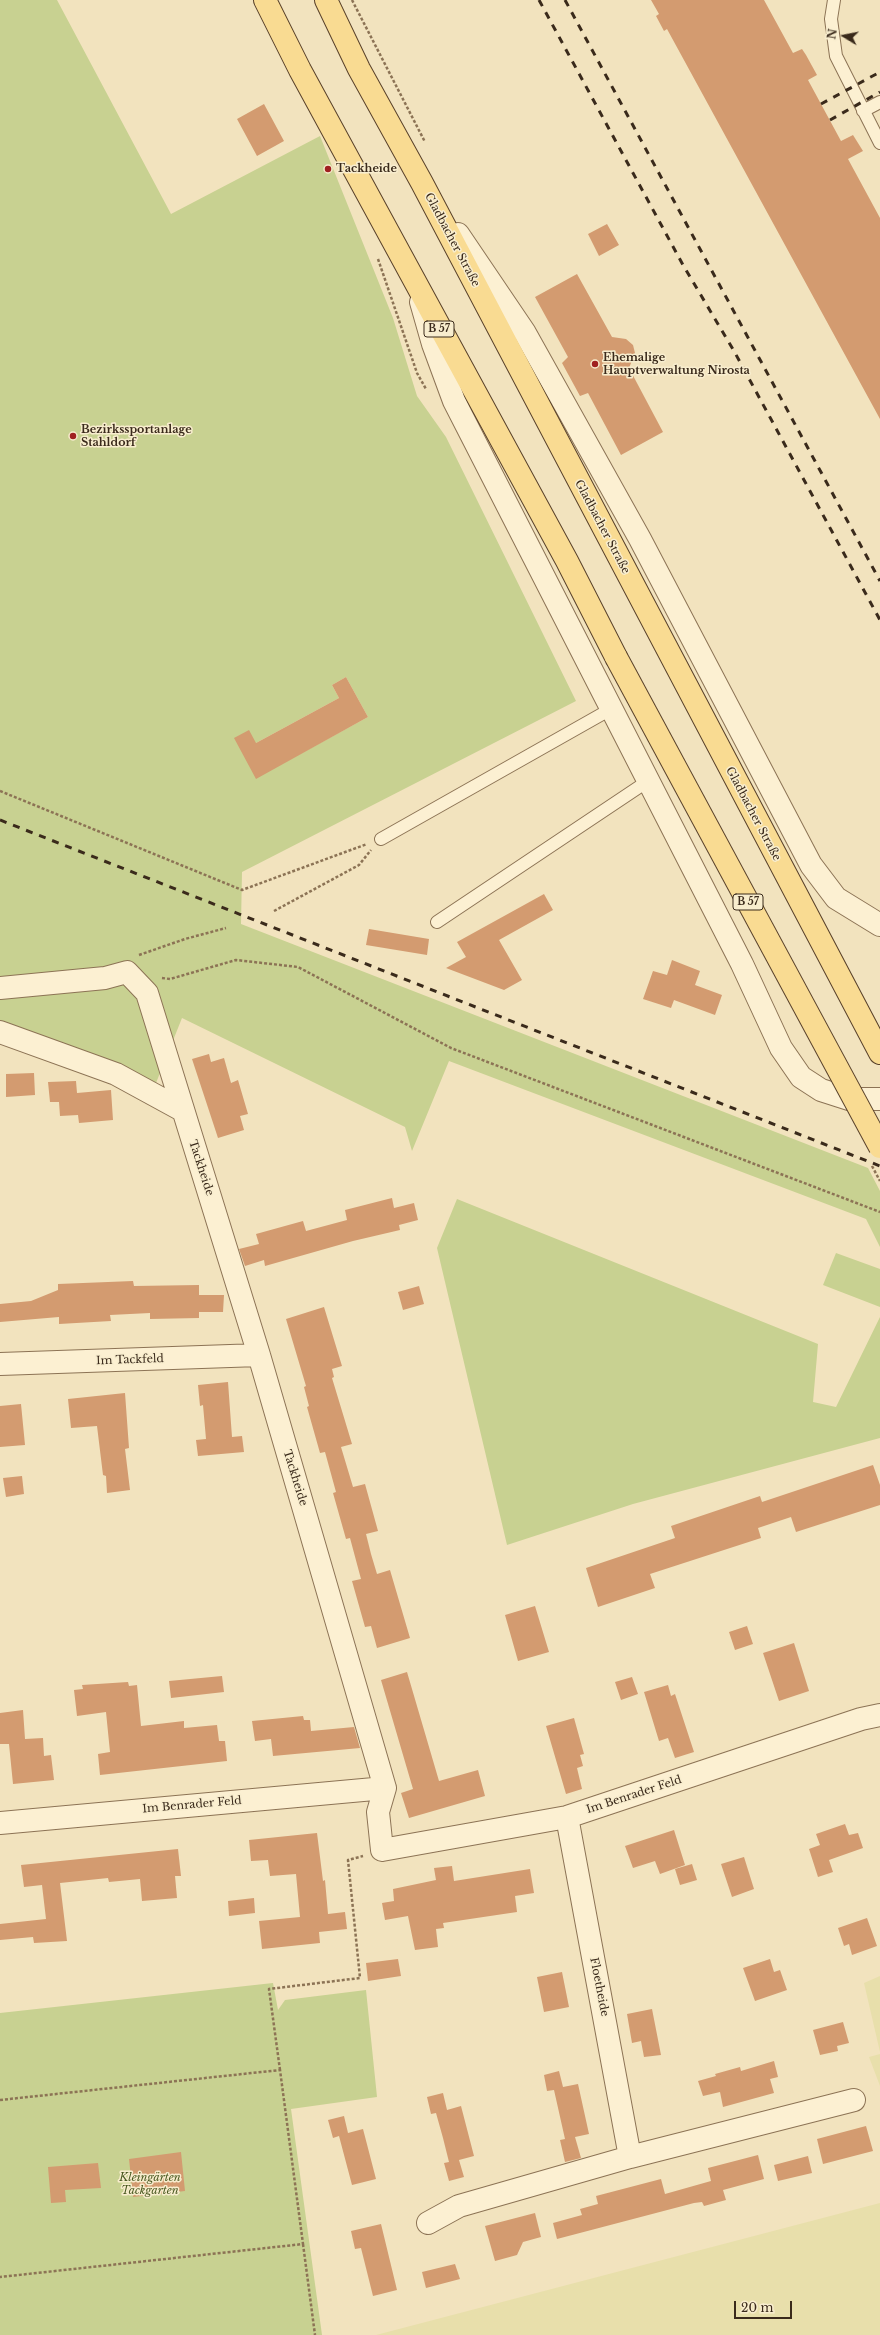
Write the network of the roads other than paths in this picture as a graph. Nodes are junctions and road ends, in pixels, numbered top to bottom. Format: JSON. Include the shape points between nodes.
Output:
{"nodes":[{"id":1,"x":266,"y":0,"type":"edge"},
{"id":2,"x":326,"y":0,"type":"edge"},
{"id":3,"x":834,"y":0,"type":"edge"},
{"id":4,"x":880,"y":102,"type":"edge"},
{"id":5,"x":863,"y":111,"type":"junction"},
{"id":6,"x":880,"y":143,"type":"edge"},
{"id":7,"x":422,"y":183,"type":"junction"},
{"id":8,"x":418,"y":289,"type":"junction"},
{"id":9,"x":611,"y":709,"type":"junction"},
{"id":10,"x":648,"y":781,"type":"junction"},
{"id":11,"x":381,"y":839,"type":"road end"},
{"id":12,"x":437,"y":922,"type":"dead end"},
{"id":13,"x":880,"y":925,"type":"edge"},
{"id":14,"x":0,"y":988,"type":"edge"},
{"id":15,"x":0,"y":1032,"type":"edge"},
{"id":16,"x":880,"y":1053,"type":"edge"},
{"id":17,"x":880,"y":1099,"type":"edge"},
{"id":18,"x":182,"y":1110,"type":"junction"},
{"id":19,"x":880,"y":1147,"type":"edge"},
{"id":20,"x":259,"y":1356,"type":"junction"},
{"id":21,"x":0,"y":1364,"type":"edge"},
{"id":22,"x":880,"y":1715,"type":"edge"},
{"id":23,"x":385,"y":1788,"type":"junction"},
{"id":24,"x":567,"y":1817,"type":"junction"},
{"id":25,"x":0,"y":1823,"type":"edge"},
{"id":26,"x":854,"y":2100,"type":"dead end"},
{"id":27,"x":630,"y":2157,"type":"junction"},
{"id":28,"x":428,"y":2223,"type":"dead end"}],
"edges":[{"from":1,"to":8,"type":"main road","number":"B 57","via":[[300,70]]},
{"from":2,"to":7,"type":"main road","name":"Gladbacher Straße","via":[[359,69]]},
{"from":3,"to":5,"type":"lane","via":[[831,19],[836,56]]},
{"from":4,"to":5,"type":"lane"},
{"from":5,"to":6,"type":"lane"},
{"from":7,"to":13,"type":"street","via":[[529,340],[640,539],[811,865],[836,898]]},
{"from":7,"to":16,"type":"main road","name":"Gladbacher Straße"},
{"from":8,"to":9,"type":"street","via":[[433,344],[454,401]]},
{"from":8,"to":19,"type":"main road","number":"B 57","bridge":true,"via":[[567,561],[616,657]]},
{"from":9,"to":10,"type":"street"},
{"from":9,"to":11,"type":"lane"},
{"from":10,"to":12,"type":"lane"},
{"from":10,"to":17,"type":"street","via":[[742,964],[781,1048],[801,1077],[821,1090],[849,1099]]},
{"from":14,"to":18,"type":"street","name":"Tackheide","via":[[105,978],[127,972],[147,993]]},
{"from":15,"to":18,"type":"street","via":[[116,1074]]},
{"from":18,"to":20,"type":"street","name":"Tackheide"},
{"from":20,"to":21,"type":"street","name":"Im Tackfeld"},
{"from":20,"to":23,"type":"street","name":"Tackheide"},
{"from":22,"to":24,"type":"street","name":"Im Benrader Feld","via":[[861,1719]]},
{"from":23,"to":24,"type":"street","name":"Im Benrader Feld","via":[[378,1812],[382,1850]]},
{"from":23,"to":25,"type":"street","name":"Im Benrader Feld"},
{"from":24,"to":27,"type":"street","name":"Floetheide"},
{"from":26,"to":27,"type":"street"},
{"from":27,"to":28,"type":"street","via":[[459,2206]]}]}
